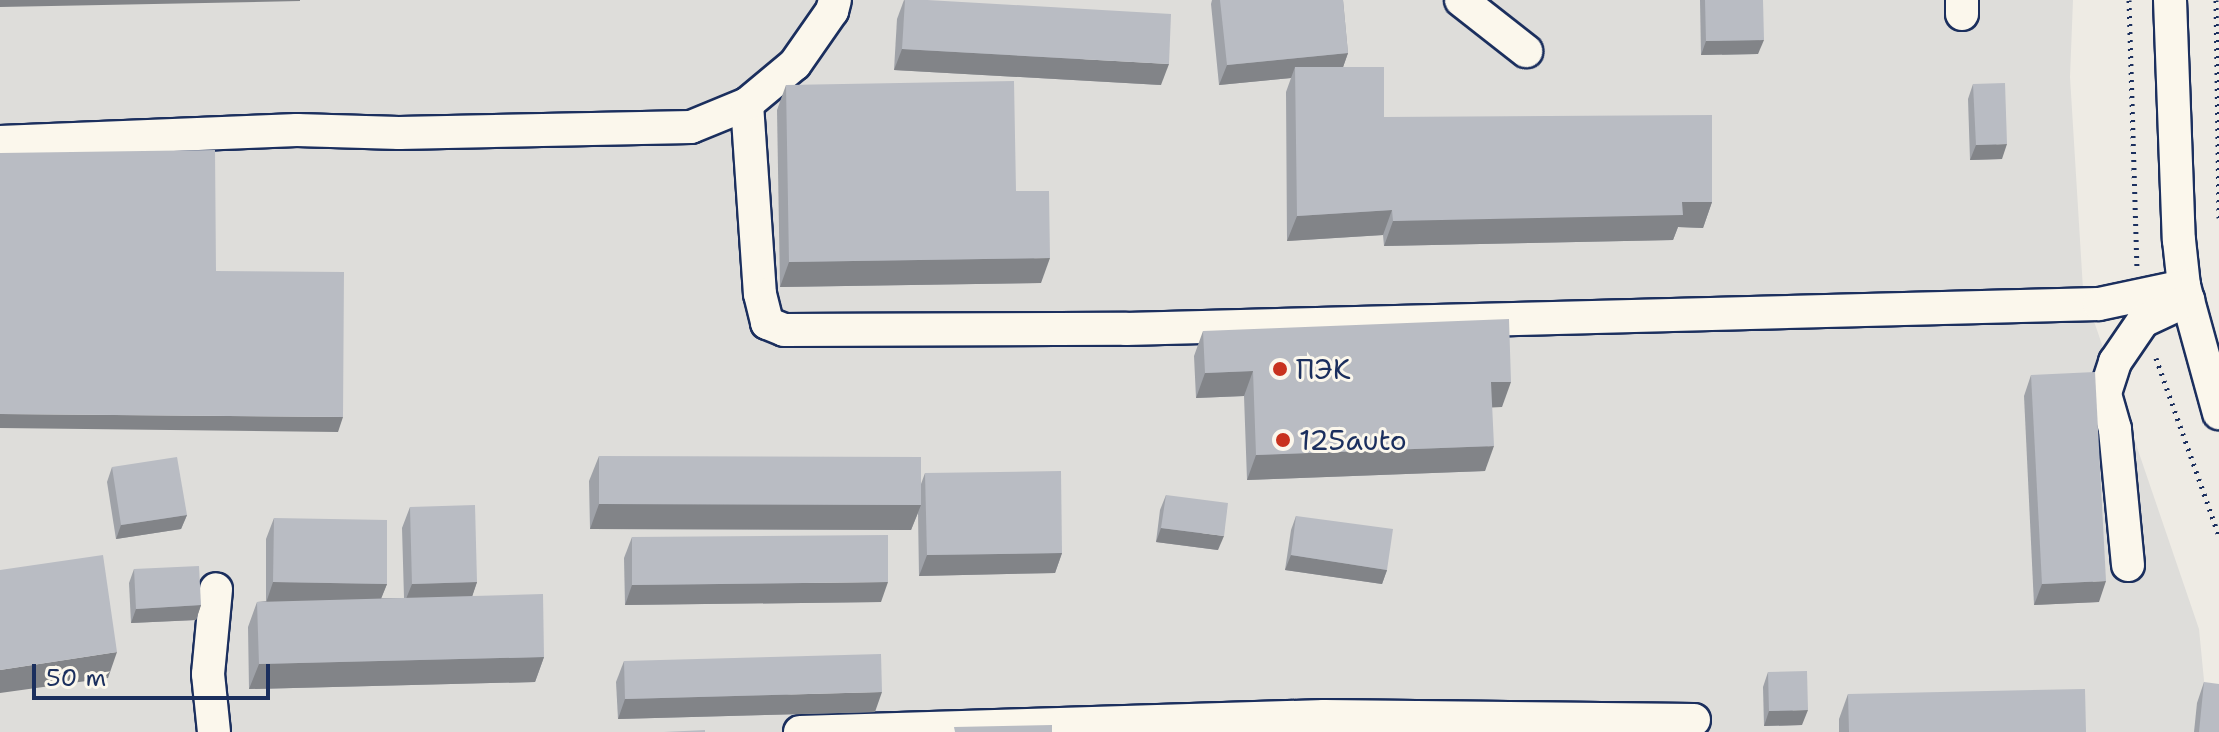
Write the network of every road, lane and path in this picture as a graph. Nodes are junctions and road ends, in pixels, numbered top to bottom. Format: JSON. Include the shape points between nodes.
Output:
{"nodes":[{"id":1,"x":835,"y":0,"type":"edge"},
{"id":2,"x":1461,"y":0,"type":"edge"},
{"id":3,"x":2170,"y":0,"type":"edge"},
{"id":4,"x":2216,"y":0,"type":"edge"},
{"id":5,"x":1526,"y":51,"type":"dead end"},
{"id":6,"x":747,"y":104,"type":"junction"},
{"id":7,"x":0,"y":142,"type":"edge"},
{"id":8,"x":2219,"y":218,"type":"edge"},
{"id":9,"x":2186,"y":293,"type":"junction"},
{"id":10,"x":2219,"y":413,"type":"edge"},
{"id":11,"x":2128,"y":565,"type":"dead end"},
{"id":12,"x":216,"y":589,"type":"dead end"},
{"id":13,"x":1694,"y":720,"type":"dead end"},
{"id":14,"x":214,"y":732,"type":"edge"},
{"id":15,"x":800,"y":732,"type":"edge"}],
"edges":[{"from":1,"to":6,"type":"lane","via":[[795,64]]},
{"from":2,"to":5,"type":"lane"},
{"from":3,"to":9,"type":"lane","via":[[2179,240]]},
{"from":4,"to":8,"type":"path"},
{"from":6,"to":7,"type":"lane","via":[[691,127],[297,130]]},
{"from":6,"to":9,"type":"lane","via":[[760,294],[767,323],[784,330],[1158,328],[2067,305]]},
{"from":9,"to":10,"type":"lane"},
{"from":9,"to":11,"type":"lane","via":[[2143,321],[2115,362],[2105,393],[2115,429]]},
{"from":12,"to":14,"type":"lane","via":[[208,674]]},
{"from":13,"to":15,"type":"lane","via":[[1324,716]]}]}
